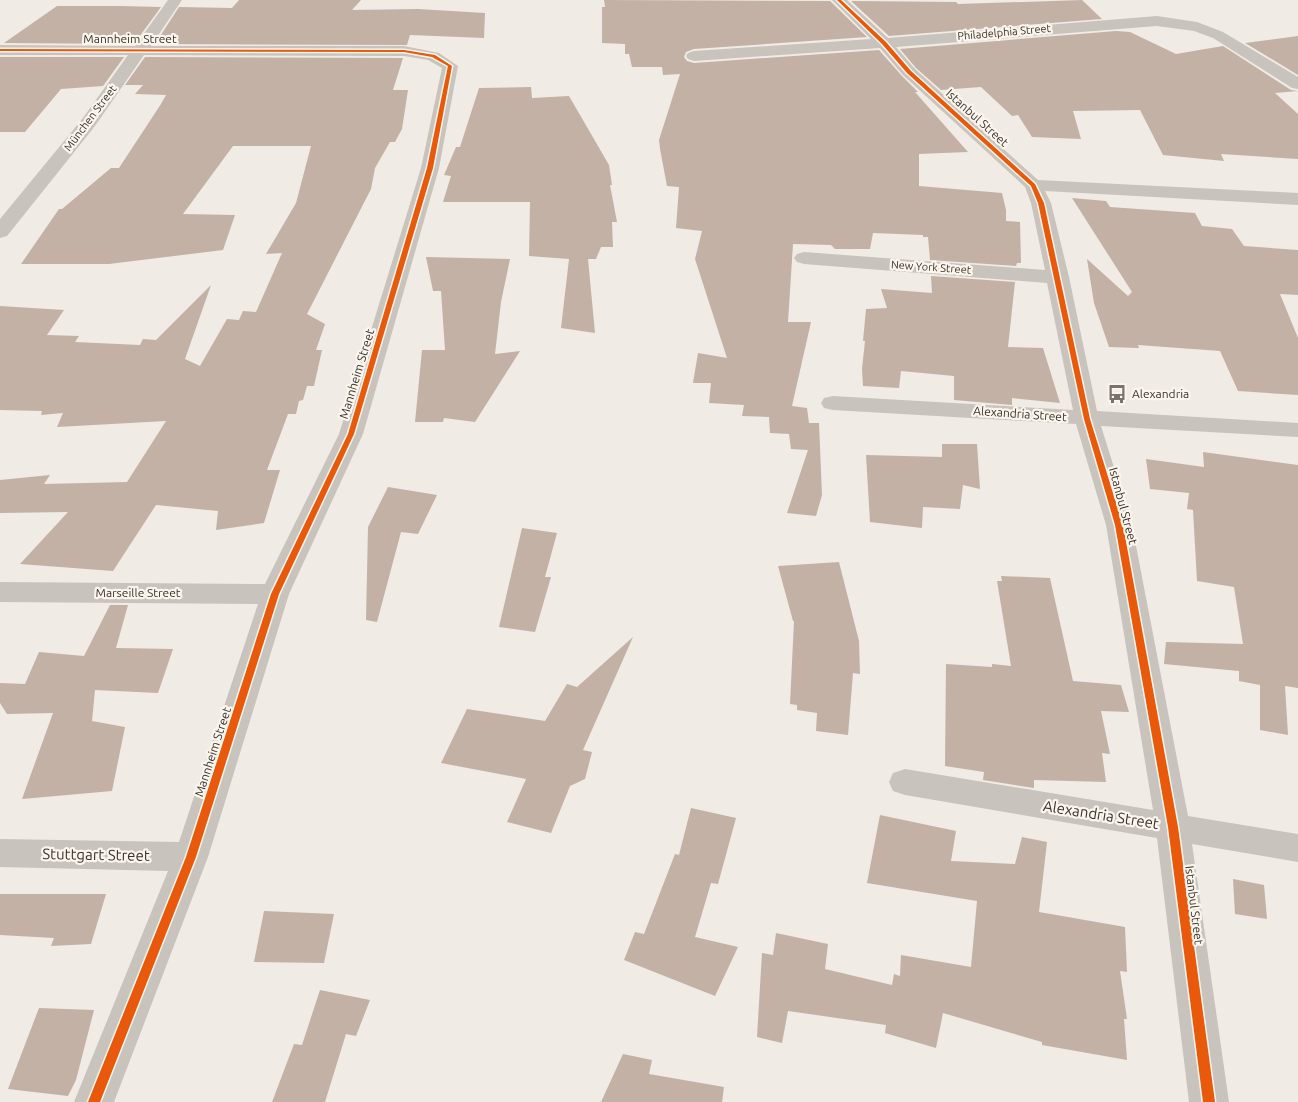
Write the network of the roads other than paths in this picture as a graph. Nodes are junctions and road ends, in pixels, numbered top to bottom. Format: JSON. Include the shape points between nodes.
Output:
{"nodes":[{"id":1,"x":175,"y":0,"type":"edge"},
{"id":2,"x":839,"y":0,"type":"edge"},
{"id":3,"x":884,"y":44,"type":"junction"},
{"id":4,"x":0,"y":50,"type":"edge"},
{"id":5,"x":138,"y":50,"type":"junction"},
{"id":6,"x":694,"y":56,"type":"dead end"},
{"id":7,"x":1298,"y":84,"type":"edge"},
{"id":8,"x":1034,"y":185,"type":"junction"},
{"id":9,"x":1298,"y":200,"type":"edge"},
{"id":10,"x":0,"y":232,"type":"edge"},
{"id":11,"x":804,"y":258,"type":"dead end"},
{"id":12,"x":1058,"y":276,"type":"junction"},
{"id":13,"x":833,"y":403,"type":"dead end"},
{"id":14,"x":1087,"y":418,"type":"junction"},
{"id":15,"x":1298,"y":430,"type":"edge"},
{"id":16,"x":0,"y":592,"type":"edge"},
{"id":17,"x":275,"y":594,"type":"junction"},
{"id":18,"x":905,"y":782,"type":"dead end"},
{"id":19,"x":1173,"y":827,"type":"junction"},
{"id":20,"x":1298,"y":848,"type":"edge"},
{"id":21,"x":0,"y":853,"type":"edge"},
{"id":22,"x":191,"y":857,"type":"junction"},
{"id":23,"x":94,"y":1102,"type":"edge"},
{"id":24,"x":1209,"y":1102,"type":"edge"}],
"edges":[{"from":1,"to":5,"type":"street","name":"München Street"},
{"from":2,"to":3,"type":"street","name":"Istanbul Street"},
{"from":3,"to":6,"type":"street","name":"Philadelphia Street"},
{"from":3,"to":7,"type":"street","name":"Philadelphia Street","via":[[1136,21],[1173,22],[1197,27],[1232,42]]},
{"from":3,"to":8,"type":"street","name":"Istanbul Street","via":[[909,72]]},
{"from":4,"to":5,"type":"street","name":"Mannheim Street"},
{"from":5,"to":10,"type":"street","name":"München Street","via":[[89,122]]},
{"from":5,"to":17,"type":"street","name":"Mannheim Street","via":[[404,51],[433,56],[450,66],[430,168],[351,434]]},
{"from":8,"to":9,"type":"street"},
{"from":8,"to":12,"type":"street","name":"Istanbul Street"},
{"from":11,"to":12,"type":"street","name":"New York Street"},
{"from":12,"to":14,"type":"street","name":"Istanbul Street"},
{"from":13,"to":14,"type":"street","name":"Alexandria Street"},
{"from":14,"to":15,"type":"street","name":"Alexandria Street"},
{"from":14,"to":19,"type":"street","name":"Istanbul Street","via":[[1119,525]]},
{"from":16,"to":17,"type":"street","name":"Marseille Street"},
{"from":17,"to":22,"type":"street","name":"Mannheim Street"},
{"from":18,"to":19,"type":"street","name":"Alexandria Street"},
{"from":19,"to":20,"type":"street","name":"Alexandria Street"},
{"from":19,"to":24,"type":"street","name":"Istanbul Street"},
{"from":21,"to":22,"type":"street","name":"Stuttgart Street"},
{"from":22,"to":23,"type":"street","name":"Mannheim Street"}]}
